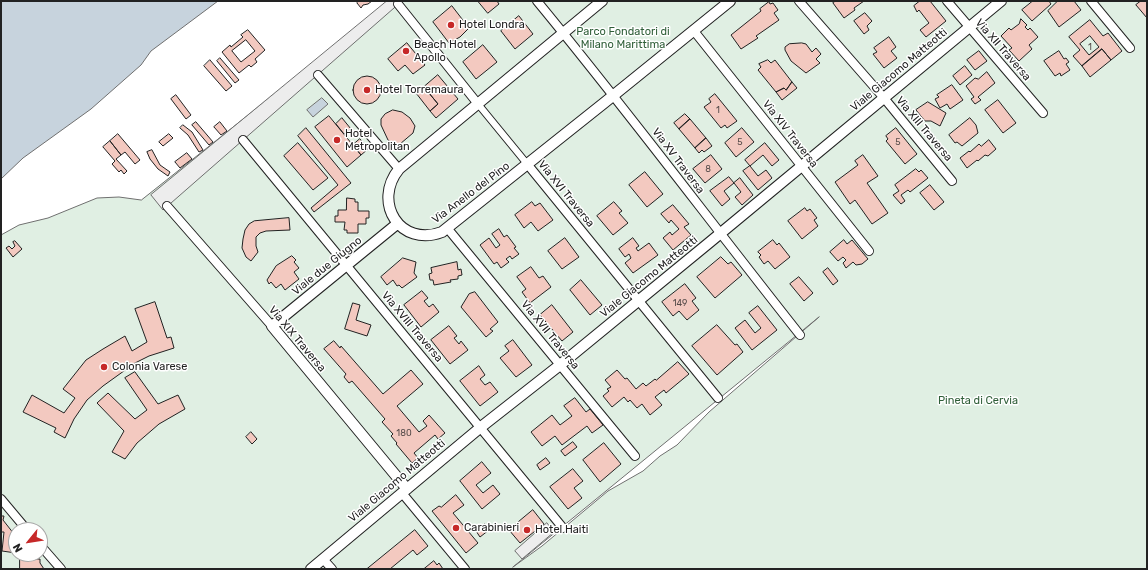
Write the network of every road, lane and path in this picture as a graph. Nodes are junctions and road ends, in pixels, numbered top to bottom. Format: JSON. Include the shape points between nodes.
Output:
{"nodes":[{"id":1,"x":537,"y":1,"type":"edge"},
{"id":2,"x":602,"y":1,"type":"edge"},
{"id":3,"x":730,"y":1,"type":"edge"},
{"id":4,"x":799,"y":1,"type":"edge"},
{"id":5,"x":947,"y":1,"type":"edge"},
{"id":6,"x":1001,"y":1,"type":"edge"},
{"id":7,"x":1091,"y":1,"type":"edge"},
{"id":8,"x":398,"y":4,"type":"dead end"},
{"id":9,"x":969,"y":28,"type":"junction"},
{"id":10,"x":694,"y":31,"type":"junction"},
{"id":11,"x":563,"y":33,"type":"junction"},
{"id":12,"x":1130,"y":48,"type":"dead end"},
{"id":13,"x":318,"y":75,"type":"dead end"},
{"id":14,"x":614,"y":96,"type":"junction"},
{"id":15,"x":884,"y":98,"type":"junction"},
{"id":16,"x":478,"y":104,"type":"junction"},
{"id":17,"x":1043,"y":113,"type":"dead end"},
{"id":18,"x":243,"y":140,"type":"dead end"},
{"id":19,"x":528,"y":165,"type":"junction"},
{"id":20,"x":802,"y":166,"type":"junction"},
{"id":21,"x":399,"y":169,"type":"junction"},
{"id":22,"x":952,"y":181,"type":"dead end"},
{"id":23,"x":167,"y":206,"type":"dead end"},
{"id":24,"x":397,"y":224,"type":"junction"},
{"id":25,"x":448,"y":228,"type":"junction"},
{"id":26,"x":720,"y":234,"type":"junction"},
{"id":27,"x":869,"y":251,"type":"dead end"},
{"id":28,"x":346,"y":265,"type":"junction"},
{"id":29,"x":638,"y":300,"type":"junction"},
{"id":30,"x":272,"y":326,"type":"junction"},
{"id":31,"x":800,"y":336,"type":"dead end"},
{"id":32,"x":560,"y":365,"type":"junction"},
{"id":33,"x":718,"y":398,"type":"dead end"},
{"id":34,"x":481,"y":428,"type":"junction"},
{"id":35,"x":635,"y":456,"type":"dead end"},
{"id":36,"x":404,"y":491,"type":"junction"},
{"id":37,"x":1,"y":499,"type":"edge"},
{"id":38,"x":20,"y":522,"type":"edge"},
{"id":39,"x":563,"y":528,"type":"dead end"},
{"id":40,"x":48,"y":554,"type":"edge"},
{"id":41,"x":323,"y":559,"type":"junction"},
{"id":42,"x":61,"y":569,"type":"edge"},
{"id":43,"x":311,"y":569,"type":"edge"},
{"id":44,"x":332,"y":569,"type":"edge"},
{"id":45,"x":465,"y":569,"type":"edge"}],
"edges":[{"from":1,"to":11,"type":"street","name":"Via XV Traversa"},
{"from":2,"to":11,"type":"street"},
{"from":3,"to":10,"type":"street","name":"Via Anello del Pino"},
{"from":4,"to":15,"type":"street","name":"Via XIII Traversa"},
{"from":5,"to":9,"type":"street","name":"Via XII Traversa"},
{"from":6,"to":9,"type":"street","name":"Viale Giacomo Matteotti"},
{"from":7,"to":12,"type":"street"},
{"from":8,"to":16,"type":"street","name":"Via XVI Traversa"},
{"from":9,"to":15,"type":"street","name":"Viale Giacomo Matteotti"},
{"from":9,"to":17,"type":"street","name":"Via XII Traversa"},
{"from":10,"to":14,"type":"street","name":"Via Anello del Pino"},
{"from":10,"to":20,"type":"street","name":"Via XIV Traversa"},
{"from":11,"to":14,"type":"street","name":"Via XV Traversa"},
{"from":11,"to":16,"type":"street"},
{"from":13,"to":21,"type":"street"},
{"from":14,"to":19,"type":"street","name":"Via Anello del Pino"},
{"from":14,"to":26,"type":"street","name":"Via XV Traversa"},
{"from":15,"to":20,"type":"street","name":"Viale Giacomo Matteotti"},
{"from":15,"to":22,"type":"street","name":"Via XIII Traversa"},
{"from":16,"to":19,"type":"street","name":"Via XVI Traversa"},
{"from":16,"to":21,"type":"street"},
{"from":18,"to":28,"type":"street","name":"Via XVIII Traversa"},
{"from":19,"to":25,"type":"street","name":"Via Anello del Pino"},
{"from":19,"to":29,"type":"street","name":"Via XVI Traversa"},
{"from":20,"to":26,"type":"street","name":"Viale Giacomo Matteotti"},
{"from":20,"to":27,"type":"street","name":"Via XIV Traversa"},
{"from":21,"to":24,"type":"street","via":[[392,180],[388,197]]},
{"from":23,"to":30,"type":"street","name":"Via XIX Traversa"},
{"from":24,"to":25,"type":"street","name":"Via Anello del Pino","via":[[406,231],[427,236]]},
{"from":24,"to":28,"type":"street","name":"Viale due Giugno"},
{"from":25,"to":32,"type":"street","name":"Via XVII Traversa"},
{"from":26,"to":29,"type":"street","name":"Viale Giacomo Matteotti"},
{"from":26,"to":31,"type":"street","name":"Via XV Traversa"},
{"from":28,"to":30,"type":"street","name":"Viale due Giugno"},
{"from":28,"to":34,"type":"street","name":"Via XVIII Traversa"},
{"from":29,"to":32,"type":"street","name":"Viale Giacomo Matteotti"},
{"from":29,"to":33,"type":"street","name":"Via XVI Traversa"},
{"from":30,"to":36,"type":"street","name":"Via XIX Traversa"},
{"from":32,"to":34,"type":"street","name":"Viale Giacomo Matteotti"},
{"from":32,"to":35,"type":"street","name":"Via XVII Traversa"},
{"from":34,"to":36,"type":"street","name":"Viale Giacomo Matteotti"},
{"from":34,"to":39,"type":"street","name":"Via XVIII Traversa"},
{"from":36,"to":41,"type":"street","name":"Viale Giacomo Matteotti"},
{"from":36,"to":45,"type":"street","name":"Via XIX Traversa"},
{"from":37,"to":38,"type":"street"},
{"from":40,"to":42,"type":"street"},
{"from":41,"to":43,"type":"street","name":"Viale Giacomo Matteotti"},
{"from":41,"to":44,"type":"street"}]}
